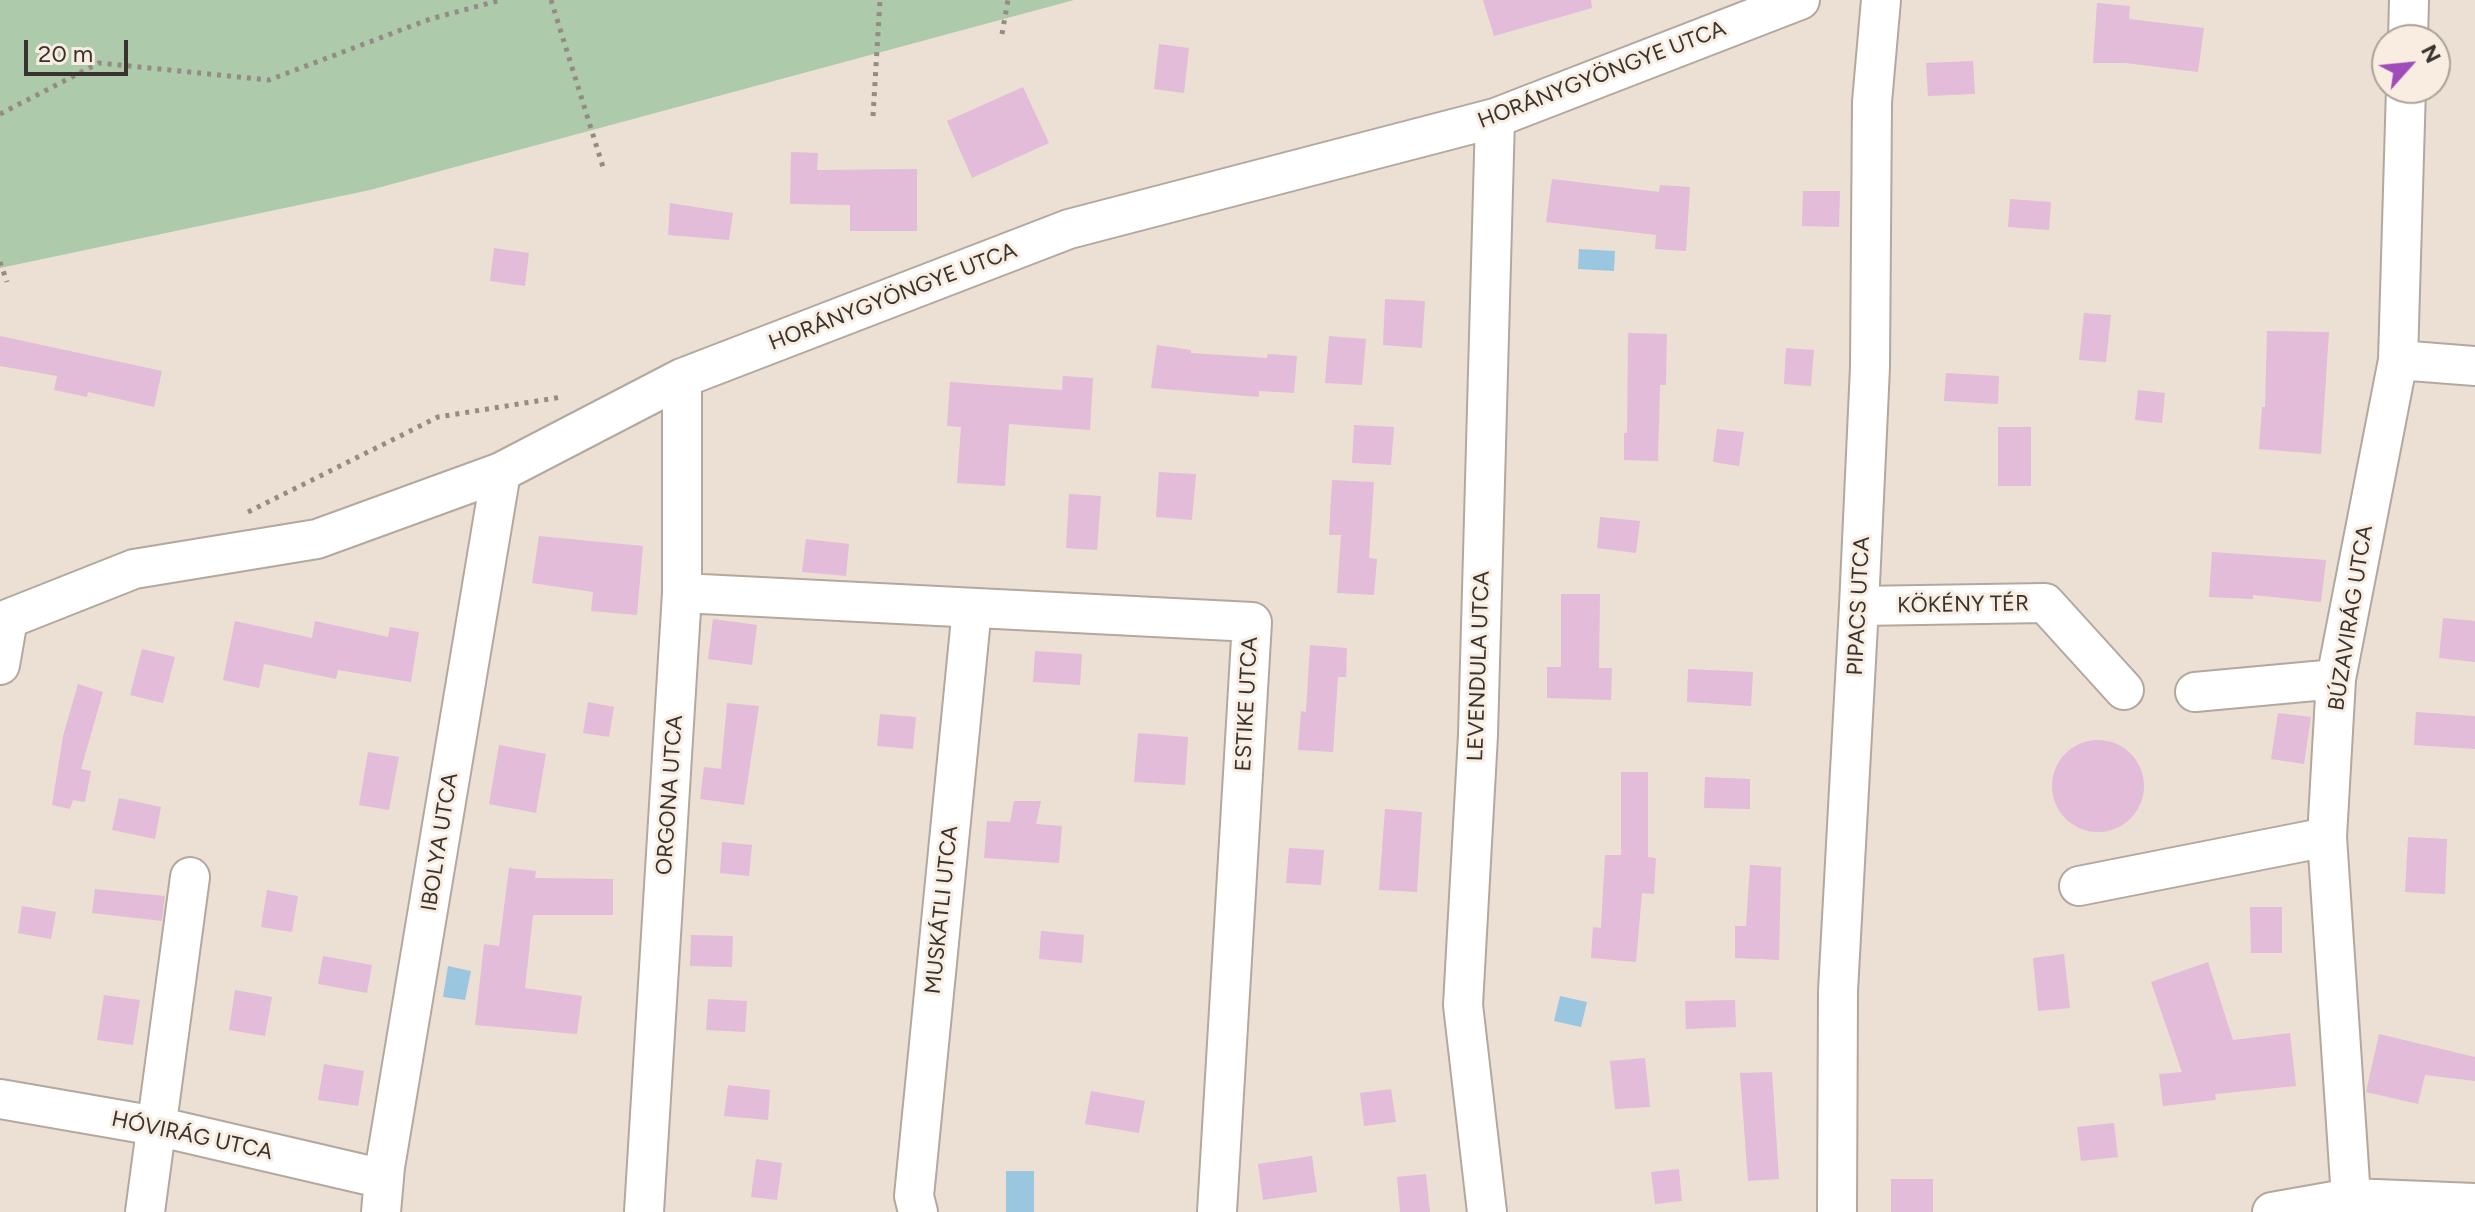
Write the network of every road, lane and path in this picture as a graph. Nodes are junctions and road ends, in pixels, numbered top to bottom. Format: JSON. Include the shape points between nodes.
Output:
{"nodes":[{"id":1,"x":501,"y":0,"type":"edge"},
{"id":2,"x":551,"y":0,"type":"edge"},
{"id":3,"x":880,"y":0,"type":"edge"},
{"id":4,"x":1008,"y":0,"type":"edge"},
{"id":5,"x":1800,"y":0,"type":"edge"},
{"id":6,"x":1881,"y":0,"type":"edge"},
{"id":7,"x":2409,"y":0,"type":"edge"},
{"id":8,"x":2408,"y":24,"type":"edge"},
{"id":9,"x":1002,"y":34,"type":"dead end"},
{"id":10,"x":2406,"y":104,"type":"edge"},
{"id":11,"x":0,"y":114,"type":"edge"},
{"id":12,"x":873,"y":116,"type":"dead end"},
{"id":13,"x":1495,"y":118,"type":"junction"},
{"id":14,"x":603,"y":167,"type":"dead end"},
{"id":15,"x":0,"y":262,"type":"edge"},
{"id":16,"x":7,"y":282,"type":"dead end"},
{"id":17,"x":2398,"y":360,"type":"junction"},
{"id":18,"x":2475,"y":366,"type":"edge"},
{"id":19,"x":682,"y":378,"type":"junction"},
{"id":20,"x":575,"y":395,"type":"dead end"},
{"id":21,"x":501,"y":472,"type":"junction"},
{"id":22,"x":245,"y":514,"type":"dead end"},
{"id":23,"x":682,"y":593,"type":"junction"},
{"id":24,"x":1859,"y":606,"type":"junction"},
{"id":25,"x":972,"y":608,"type":"junction"},
{"id":26,"x":4,"y":621,"type":"edge"},
{"id":27,"x":0,"y":665,"type":"edge"},
{"id":28,"x":2336,"y":679,"type":"junction"},
{"id":29,"x":2124,"y":690,"type":"dead end"},
{"id":30,"x":2195,"y":692,"type":"dead end"},
{"id":31,"x":2327,"y":837,"type":"junction"},
{"id":32,"x":190,"y":877,"type":"dead end"},
{"id":33,"x":2079,"y":886,"type":"dead end"},
{"id":34,"x":0,"y":1099,"type":"edge"},
{"id":35,"x":156,"y":1126,"type":"junction"},
{"id":36,"x":382,"y":1195,"type":"edge"},
{"id":37,"x":2351,"y":1198,"type":"junction"},
{"id":38,"x":2475,"y":1203,"type":"edge"},
{"id":39,"x":145,"y":1212,"type":"edge"},
{"id":40,"x":644,"y":1212,"type":"edge"},
{"id":41,"x":918,"y":1212,"type":"edge"},
{"id":42,"x":1217,"y":1212,"type":"edge"},
{"id":43,"x":1487,"y":1212,"type":"edge"},
{"id":44,"x":1837,"y":1212,"type":"edge"},
{"id":45,"x":2272,"y":1212,"type":"edge"}],
"edges":[{"from":1,"to":11,"type":"path","via":[[430,19],[269,80],[99,63]]},
{"from":2,"to":14,"type":"path"},
{"from":3,"to":12,"type":"path"},
{"from":4,"to":9,"type":"path"},
{"from":5,"to":13,"type":"street","name":"HORÁNYGYÖNGYE UTCA"},
{"from":6,"to":24,"type":"street","name":"PIPACS UTCA","via":[[1872,102],[1870,367]]},
{"from":7,"to":8,"type":"street"},
{"from":10,"to":17,"type":"street","name":"BÚZAVIRÁG UTCA"},
{"from":13,"to":19,"type":"street","name":"HORÁNYGYÖNGYE UTCA","via":[[1069,229]]},
{"from":13,"to":43,"type":"street","name":"LEVENDULA UTCA","via":[[1478,735],[1463,1005]]},
{"from":15,"to":16,"type":"path"},
{"from":17,"to":18,"type":"street"},
{"from":17,"to":28,"type":"street","name":"BÚZAVIRÁG UTCA"},
{"from":19,"to":21,"type":"street","name":"HORÁNYGYÖNGYE UTCA"},
{"from":19,"to":23,"type":"street","name":"ORGONA UTCA"},
{"from":20,"to":22,"type":"path","via":[[438,417]]},
{"from":21,"to":26,"type":"street","name":"HORÁNYGYÖNGYE UTCA","via":[[317,539],[134,569]]},
{"from":21,"to":36,"type":"street","name":"IBOLYA UTCA"},
{"from":23,"to":25,"type":"street","name":"ESTIKE UTCA"},
{"from":23,"to":40,"type":"street","name":"ORGONA UTCA"},
{"from":24,"to":29,"type":"street","name":"KÖKÉNY TÉR","via":[[2045,603]]},
{"from":24,"to":44,"type":"street","name":"PIPACS UTCA","via":[[1838,991]]},
{"from":25,"to":41,"type":"street","name":"MUSKÁTLI UTCA","via":[[914,1196]]},
{"from":25,"to":42,"type":"street","name":"ESTIKE UTCA","via":[[1252,622]]},
{"from":26,"to":27,"type":"street"},
{"from":28,"to":30,"type":"street"},
{"from":28,"to":31,"type":"street","name":"BÚZAVIRÁG UTCA"},
{"from":31,"to":33,"type":"street"},
{"from":31,"to":37,"type":"street","name":"BÚZAVIRÁG UTCA"},
{"from":32,"to":35,"type":"street"},
{"from":34,"to":35,"type":"street","name":"HÓVIRÁG UTCA"},
{"from":35,"to":36,"type":"street","name":"HÓVIRÁG UTCA"},
{"from":35,"to":39,"type":"street"},
{"from":37,"to":38,"type":"street"},
{"from":37,"to":45,"type":"street"}]}
